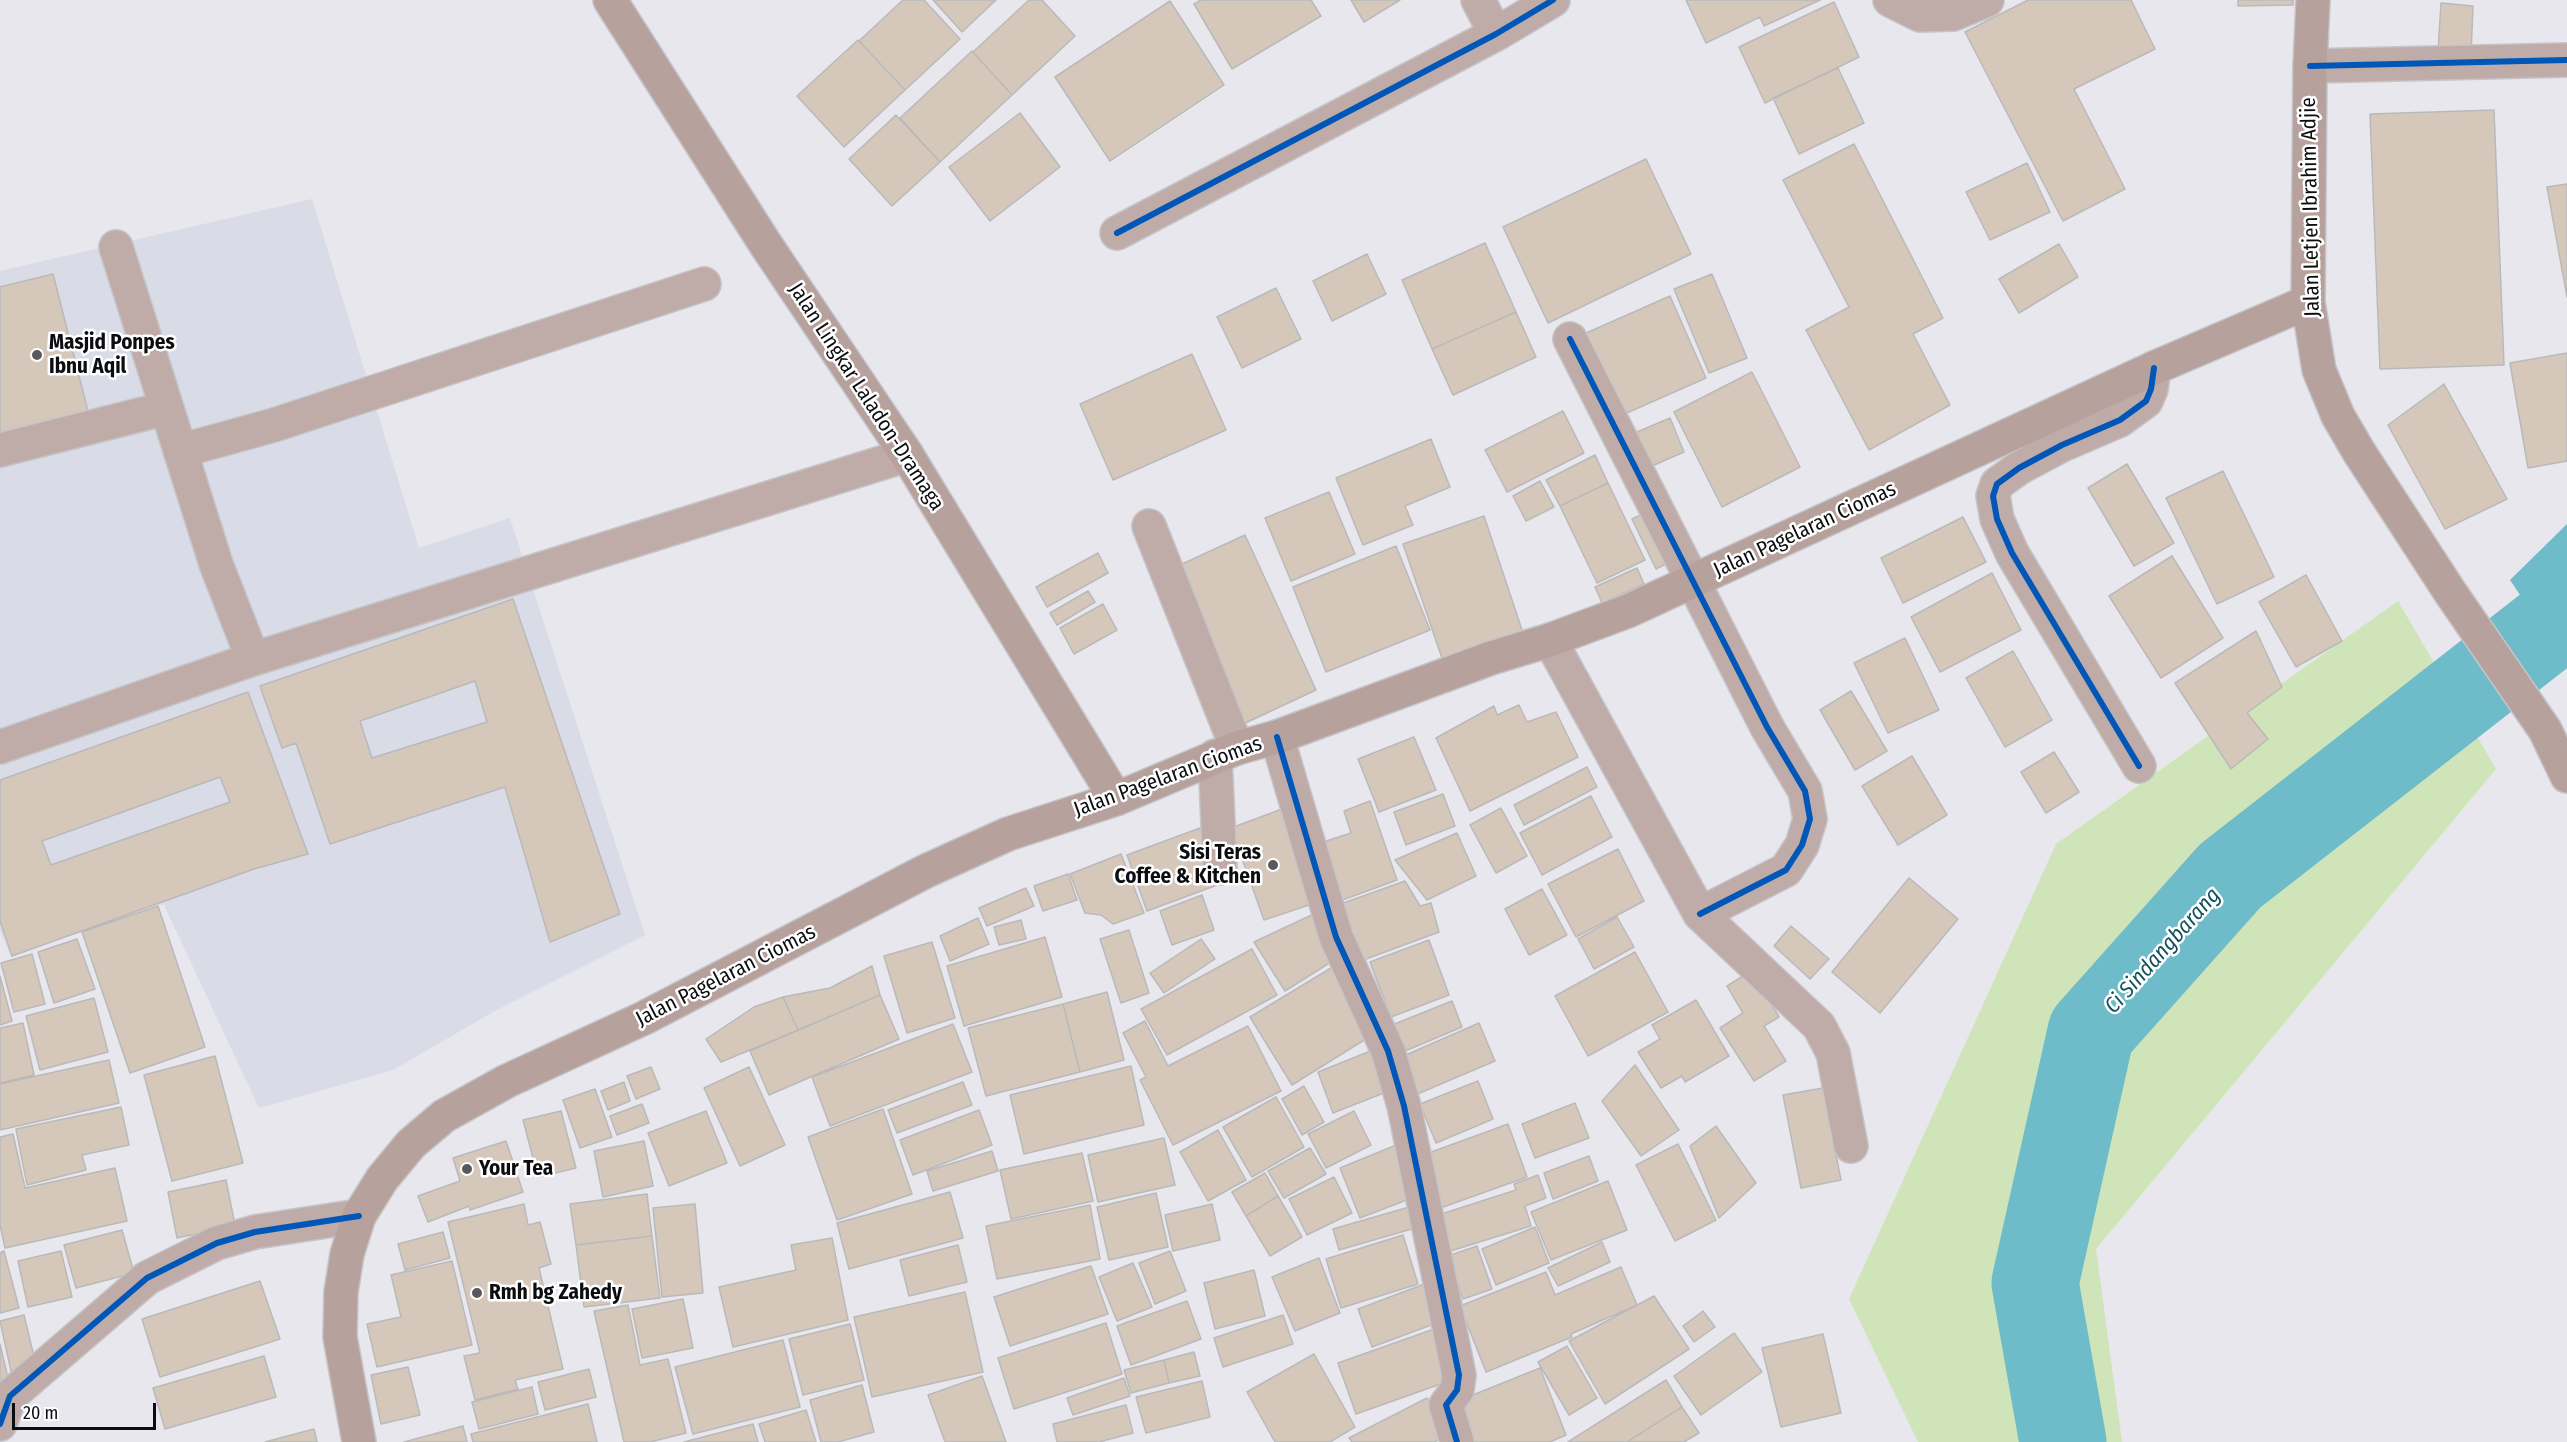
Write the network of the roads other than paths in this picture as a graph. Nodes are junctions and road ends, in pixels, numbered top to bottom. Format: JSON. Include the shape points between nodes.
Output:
{"nodes":[{"id":1,"x":610,"y":0,"type":"edge"},
{"id":2,"x":1478,"y":0,"type":"edge"},
{"id":3,"x":1553,"y":0,"type":"edge"},
{"id":4,"x":1890,"y":0,"type":"edge"},
{"id":5,"x":1987,"y":0,"type":"edge"},
{"id":6,"x":2313,"y":0,"type":"edge"},
{"id":7,"x":1496,"y":34,"type":"junction"},
{"id":8,"x":2567,"y":60,"type":"edge"},
{"id":9,"x":2310,"y":66,"type":"junction"},
{"id":10,"x":1117,"y":233,"type":"dead end"},
{"id":11,"x":116,"y":247,"type":"dead end"},
{"id":12,"x":704,"y":284,"type":"dead end"},
{"id":13,"x":2308,"y":302,"type":"junction"},
{"id":14,"x":1570,"y":339,"type":"dead end"},
{"id":15,"x":2154,"y":368,"type":"junction"},
{"id":16,"x":167,"y":408,"type":"junction"},
{"id":17,"x":0,"y":450,"type":"edge"},
{"id":18,"x":180,"y":451,"type":"junction"},
{"id":19,"x":907,"y":455,"type":"junction"},
{"id":20,"x":1149,"y":526,"type":"dead end"},
{"id":21,"x":1693,"y":582,"type":"junction"},
{"id":22,"x":1550,"y":640,"type":"junction"},
{"id":23,"x":252,"y":659,"type":"junction"},
{"id":24,"x":1277,"y":737,"type":"junction"},
{"id":25,"x":0,"y":747,"type":"edge"},
{"id":26,"x":1226,"y":752,"type":"junction"},
{"id":27,"x":2139,"y":766,"type":"dead end"},
{"id":28,"x":2567,"y":776,"type":"edge"},
{"id":29,"x":1116,"y":798,"type":"junction"},
{"id":30,"x":1220,"y":868,"type":"dead end"},
{"id":31,"x":1700,"y":914,"type":"junction"},
{"id":32,"x":1851,"y":1146,"type":"dead end"},
{"id":33,"x":359,"y":1216,"type":"junction"},
{"id":34,"x":0,"y":1418,"type":"edge"},
{"id":35,"x":359,"y":1442,"type":"edge"},
{"id":36,"x":1457,"y":1442,"type":"edge"}],
"edges":[{"from":1,"to":19,"type":"main road","name":"Jalan Lingkar Laladon-Dramaga","via":[[766,245]]},
{"from":2,"to":7,"type":"street"},
{"from":3,"to":7,"type":"street"},
{"from":4,"to":5,"type":"street","via":[[1920,15],[1953,14]]},
{"from":6,"to":9,"type":"main road","name":"Jalan Letjen Ibrahim Adjie"},
{"from":7,"to":10,"type":"street"},
{"from":8,"to":9,"type":"street"},
{"from":9,"to":13,"type":"main road","name":"Jalan Letjen Ibrahim Adjie"},
{"from":11,"to":16,"type":"street"},
{"from":12,"to":18,"type":"street","via":[[274,425]]},
{"from":13,"to":15,"type":"main road","name":"Jalan Pagelaran Ciomas"},
{"from":13,"to":28,"type":"main road","name":"Jalan Letjen Ibrahim Adjie","via":[[2319,370],[2338,416],[2450,592],[2545,730]]},
{"from":14,"to":21,"type":"street"},
{"from":15,"to":21,"type":"main road","name":"Jalan Pagelaran Ciomas"},
{"from":15,"to":27,"type":"street","via":[[2146,401],[2120,420],[2062,444],[2019,468],[1996,484],[1994,496],[1997,519],[2012,553]]},
{"from":16,"to":17,"type":"street"},
{"from":16,"to":18,"type":"street"},
{"from":18,"to":23,"type":"street"},
{"from":19,"to":23,"type":"street"},
{"from":19,"to":29,"type":"main road","name":"Jalan Lingkar Laladon-Dramaga"},
{"from":20,"to":26,"type":"street"},
{"from":21,"to":22,"type":"main road","name":"Jalan Pagelaran Ciomas"},
{"from":21,"to":31,"type":"street","via":[[1804,791],[1810,819],[1802,846],[1786,870]]},
{"from":22,"to":24,"type":"main road","name":"Jalan Pagelaran Ciomas"},
{"from":22,"to":31,"type":"street"},
{"from":23,"to":25,"type":"street"},
{"from":24,"to":26,"type":"main road","name":"Jalan Pagelaran Ciomas"},
{"from":24,"to":36,"type":"street","via":[[1336,937],[1388,1051],[1404,1106],[1459,1375],[1459,1384],[1446,1406]]},
{"from":26,"to":29,"type":"main road","name":"Jalan Pagelaran Ciomas"},
{"from":26,"to":30,"type":"street"},
{"from":29,"to":33,"type":"main road","name":"Jalan Pagelaran Ciomas","via":[[1008,834],[926,871],[644,1018],[507,1081],[444,1116],[411,1144],[381,1179]]},
{"from":31,"to":32,"type":"street","via":[[1820,1026],[1833,1053]]},
{"from":33,"to":34,"type":"street","via":[[255,1232],[216,1244],[147,1278],[10,1396]]},
{"from":33,"to":35,"type":"main road","name":"Jalan Pagelaran Ciomas","via":[[341,1292],[340,1337]]}]}
